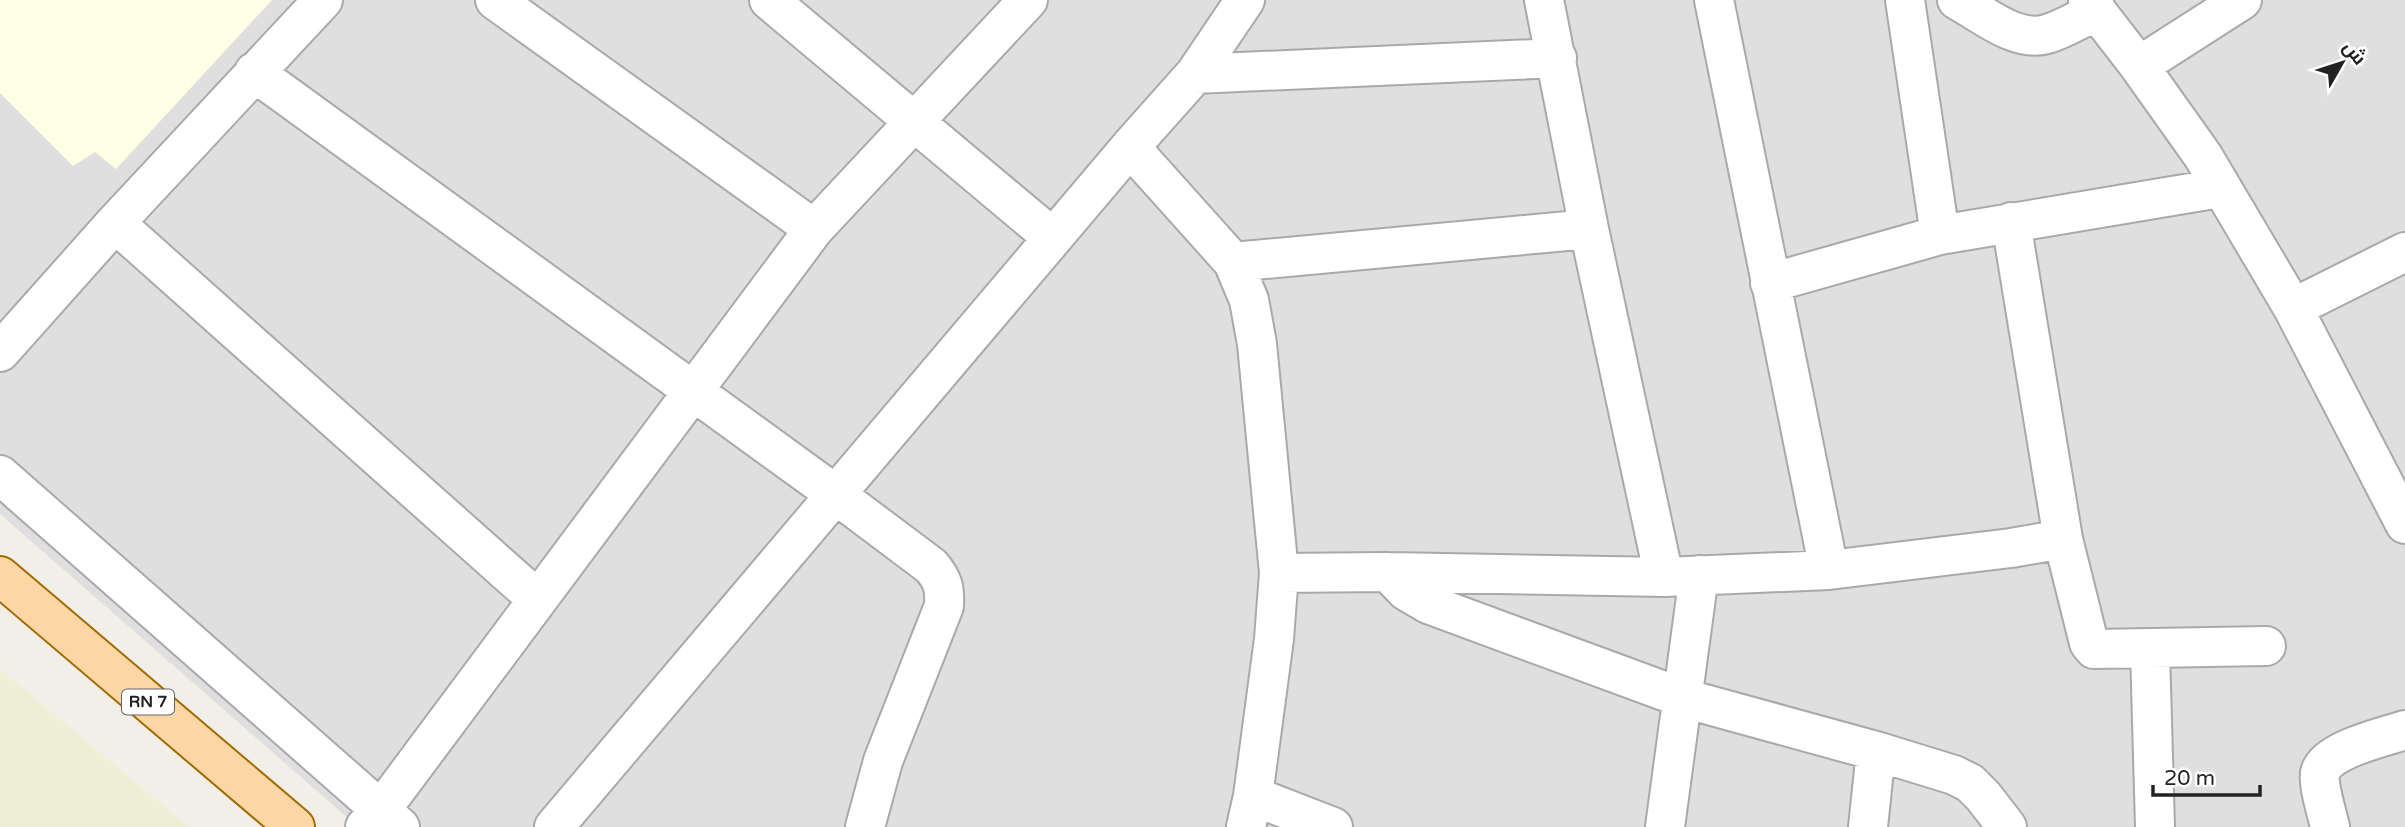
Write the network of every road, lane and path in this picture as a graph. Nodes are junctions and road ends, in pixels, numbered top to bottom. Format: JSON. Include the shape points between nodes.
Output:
{"nodes":[{"id":1,"x":323,"y":0,"type":"edge"},
{"id":2,"x":495,"y":0,"type":"edge"},
{"id":3,"x":769,"y":0,"type":"edge"},
{"id":4,"x":1028,"y":0,"type":"edge"},
{"id":5,"x":1245,"y":0,"type":"edge"},
{"id":6,"x":1544,"y":0,"type":"edge"},
{"id":7,"x":1714,"y":0,"type":"edge"},
{"id":8,"x":1905,"y":0,"type":"edge"},
{"id":9,"x":1957,"y":0,"type":"edge"},
{"id":10,"x":2242,"y":0,"type":"edge"},
{"id":11,"x":2092,"y":5,"type":"edge"},
{"id":12,"x":1557,"y":58,"type":"junction"},
{"id":13,"x":2139,"y":65,"type":"junction"},
{"id":14,"x":254,"y":72,"type":"junction"},
{"id":15,"x":1195,"y":74,"type":"junction"},
{"id":16,"x":914,"y":122,"type":"junction"},
{"id":17,"x":1130,"y":147,"type":"junction"},
{"id":18,"x":2220,"y":188,"type":"junction"},
{"id":19,"x":2011,"y":222,"type":"junction"},
{"id":20,"x":115,"y":223,"type":"junction"},
{"id":21,"x":814,"y":229,"type":"junction"},
{"id":22,"x":1589,"y":229,"type":"junction"},
{"id":23,"x":1940,"y":235,"type":"junction"},
{"id":24,"x":1053,"y":238,"type":"junction"},
{"id":25,"x":2405,"y":253,"type":"edge"},
{"id":26,"x":1233,"y":262,"type":"junction"},
{"id":27,"x":1770,"y":283,"type":"junction"},
{"id":28,"x":2293,"y":308,"type":"junction"},
{"id":29,"x":0,"y":352,"type":"edge"},
{"id":30,"x":692,"y":390,"type":"junction"},
{"id":31,"x":0,"y":475,"type":"edge"},
{"id":32,"x":835,"y":494,"type":"junction"},
{"id":33,"x":2401,"y":506,"type":"edge"},
{"id":34,"x":2063,"y":539,"type":"junction"},
{"id":35,"x":1829,"y":570,"type":"junction"},
{"id":36,"x":1388,"y":572,"type":"junction"},
{"id":37,"x":1279,"y":573,"type":"junction"},
{"id":38,"x":0,"y":576,"type":"edge"},
{"id":39,"x":1681,"y":576,"type":"junction"},
{"id":40,"x":537,"y":599,"type":"junction"},
{"id":41,"x":2266,"y":646,"type":"dead end"},
{"id":42,"x":2150,"y":650,"type":"junction"},
{"id":43,"x":1684,"y":698,"type":"junction"},
{"id":44,"x":2405,"y":730,"type":"edge"},
{"id":45,"x":1876,"y":751,"type":"junction"},
{"id":46,"x":1250,"y":812,"type":"edge"},
{"id":47,"x":382,"y":822,"type":"edge"},
{"id":48,"x":295,"y":827,"type":"edge"},
{"id":49,"x":554,"y":827,"type":"edge"},
{"id":50,"x":865,"y":827,"type":"edge"},
{"id":51,"x":1333,"y":827,"type":"edge"},
{"id":52,"x":1665,"y":827,"type":"edge"},
{"id":53,"x":1868,"y":827,"type":"edge"},
{"id":54,"x":2007,"y":827,"type":"edge"},
{"id":55,"x":2155,"y":827,"type":"edge"},
{"id":56,"x":2330,"y":827,"type":"edge"}],
"edges":[{"from":1,"to":14,"type":"street"},
{"from":2,"to":21,"type":"street"},
{"from":3,"to":16,"type":"street"},
{"from":4,"to":16,"type":"street"},
{"from":5,"to":15,"type":"street"},
{"from":6,"to":12,"type":"street"},
{"from":7,"to":27,"type":"street"},
{"from":8,"to":23,"type":"street"},
{"from":9,"to":11,"type":"street","via":[[2025,35],[2046,34]]},
{"from":10,"to":13,"type":"street"},
{"from":11,"to":13,"type":"street"},
{"from":12,"to":15,"type":"street"},
{"from":12,"to":22,"type":"street"},
{"from":13,"to":18,"type":"street"},
{"from":14,"to":20,"type":"street"},
{"from":14,"to":30,"type":"street"},
{"from":15,"to":17,"type":"street"},
{"from":16,"to":21,"type":"street"},
{"from":16,"to":24,"type":"street"},
{"from":17,"to":24,"type":"street"},
{"from":17,"to":26,"type":"street"},
{"from":18,"to":19,"type":"street"},
{"from":18,"to":28,"type":"street"},
{"from":19,"to":23,"type":"street"},
{"from":19,"to":34,"type":"street"},
{"from":20,"to":29,"type":"street"},
{"from":20,"to":40,"type":"street"},
{"from":21,"to":30,"type":"street"},
{"from":22,"to":26,"type":"street"},
{"from":22,"to":39,"type":"street"},
{"from":23,"to":27,"type":"street"},
{"from":24,"to":32,"type":"street"},
{"from":25,"to":28,"type":"street"},
{"from":26,"to":37,"type":"street","via":[[1249,300],[1257,344]]},
{"from":27,"to":35,"type":"street"},
{"from":28,"to":33,"type":"street"},
{"from":30,"to":32,"type":"street"},
{"from":30,"to":40,"type":"street"},
{"from":31,"to":47,"type":"street"},
{"from":32,"to":49,"type":"street"},
{"from":32,"to":50,"type":"street","via":[[931,566],[945,588],[944,606],[883,761]]},
{"from":34,"to":35,"type":"street"},
{"from":34,"to":42,"type":"street","via":[[2089,643],[2094,649]]},
{"from":35,"to":39,"type":"street"},
{"from":36,"to":37,"type":"street"},
{"from":36,"to":39,"type":"street"},
{"from":36,"to":43,"type":"street","via":[[1406,591],[1428,604]]},
{"from":37,"to":46,"type":"street"},
{"from":38,"to":48,"type":"main road","number":"RN 7"},
{"from":39,"to":43,"type":"street"},
{"from":40,"to":47,"type":"street"},
{"from":41,"to":42,"type":"street"},
{"from":42,"to":55,"type":"street"},
{"from":43,"to":45,"type":"street"},
{"from":43,"to":52,"type":"street"},
{"from":44,"to":56,"type":"street","via":[[2338,753],[2325,763],[2319,776]]},
{"from":45,"to":53,"type":"street"},
{"from":45,"to":54,"type":"street","via":[[1962,779],[1983,796]]},
{"from":46,"to":51,"type":"street"}]}
